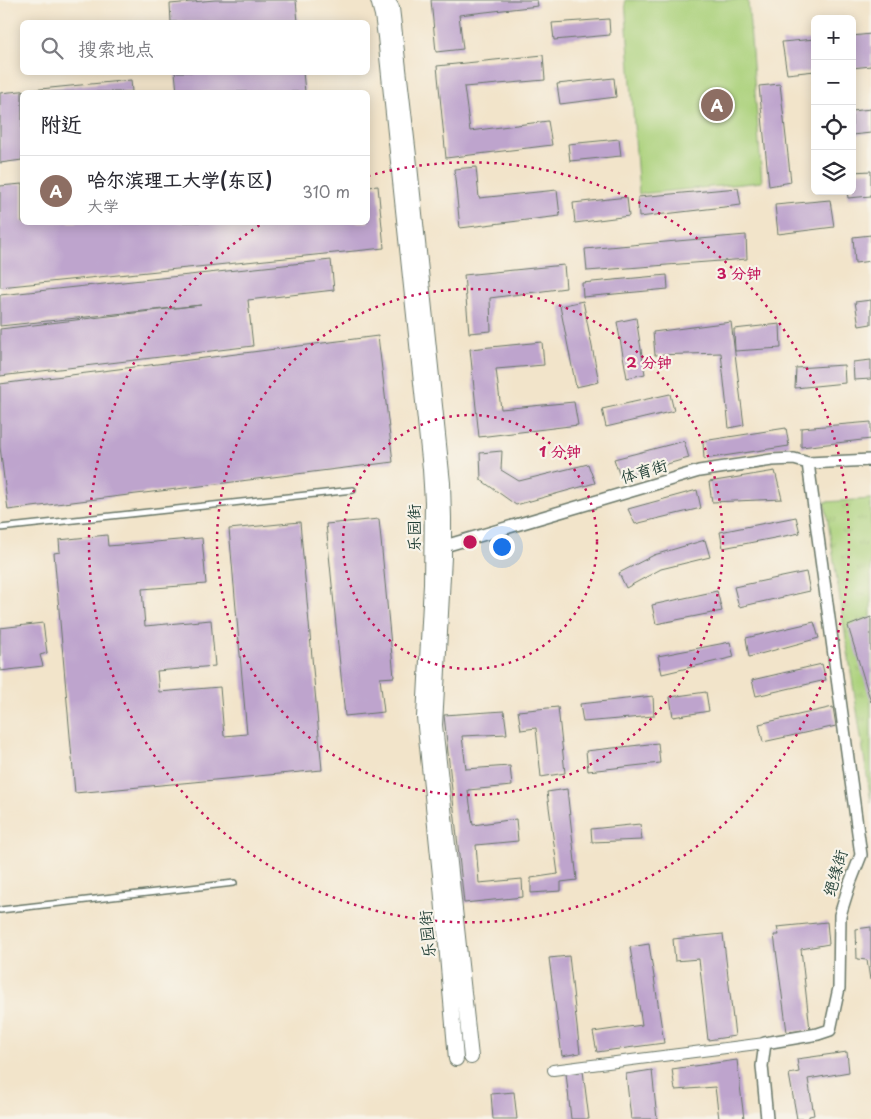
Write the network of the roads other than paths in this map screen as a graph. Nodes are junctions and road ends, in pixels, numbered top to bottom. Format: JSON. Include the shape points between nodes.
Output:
{"nodes":[{"id":1,"x":378,"y":0,"type":"edge"},
{"id":2,"x":387,"y":0,"type":"edge"},
{"id":3,"x":871,"y":460,"type":"edge"},
{"id":4,"x":808,"y":463,"type":"junction"},
{"id":5,"x":353,"y":490,"type":"dead end"},
{"id":6,"x":0,"y":528,"type":"edge"},
{"id":7,"x":438,"y":549,"type":"junction"},
{"id":8,"x":234,"y":883,"type":"dead end"},
{"id":9,"x":0,"y":910,"type":"edge"},
{"id":10,"x":765,"y":1043,"type":"junction"},
{"id":11,"x":471,"y":1057,"type":"dead end"},
{"id":12,"x":456,"y":1059,"type":"dead end"},
{"id":13,"x":553,"y":1070,"type":"dead end"},
{"id":14,"x":767,"y":1119,"type":"edge"}],
"edges":[{"from":1,"to":7,"type":"main road","name":"乐园街","via":[[385,37]]},
{"from":2,"to":7,"type":"main road","name":"乐园街","via":[[392,8],[440,451],[444,518]]},
{"from":3,"to":4,"type":"street","name":"体育街"},
{"from":4,"to":7,"type":"street","name":"体育街","via":[[794,459],[772,460],[699,471]]},
{"from":4,"to":10,"type":"street","name":"绝缘街","via":[[861,855],[840,916],[839,988],[830,1030]]},
{"from":5,"to":6,"type":"lane"},
{"from":7,"to":11,"type":"main road","name":"乐园街","via":[[436,725]]},
{"from":7,"to":12,"type":"main road","name":"乐园街","via":[[431,584],[424,717]]},
{"from":8,"to":9,"type":"lane"},
{"from":10,"to":13,"type":"street"},
{"from":10,"to":14,"type":"street","via":[[762,1066]]}]}
